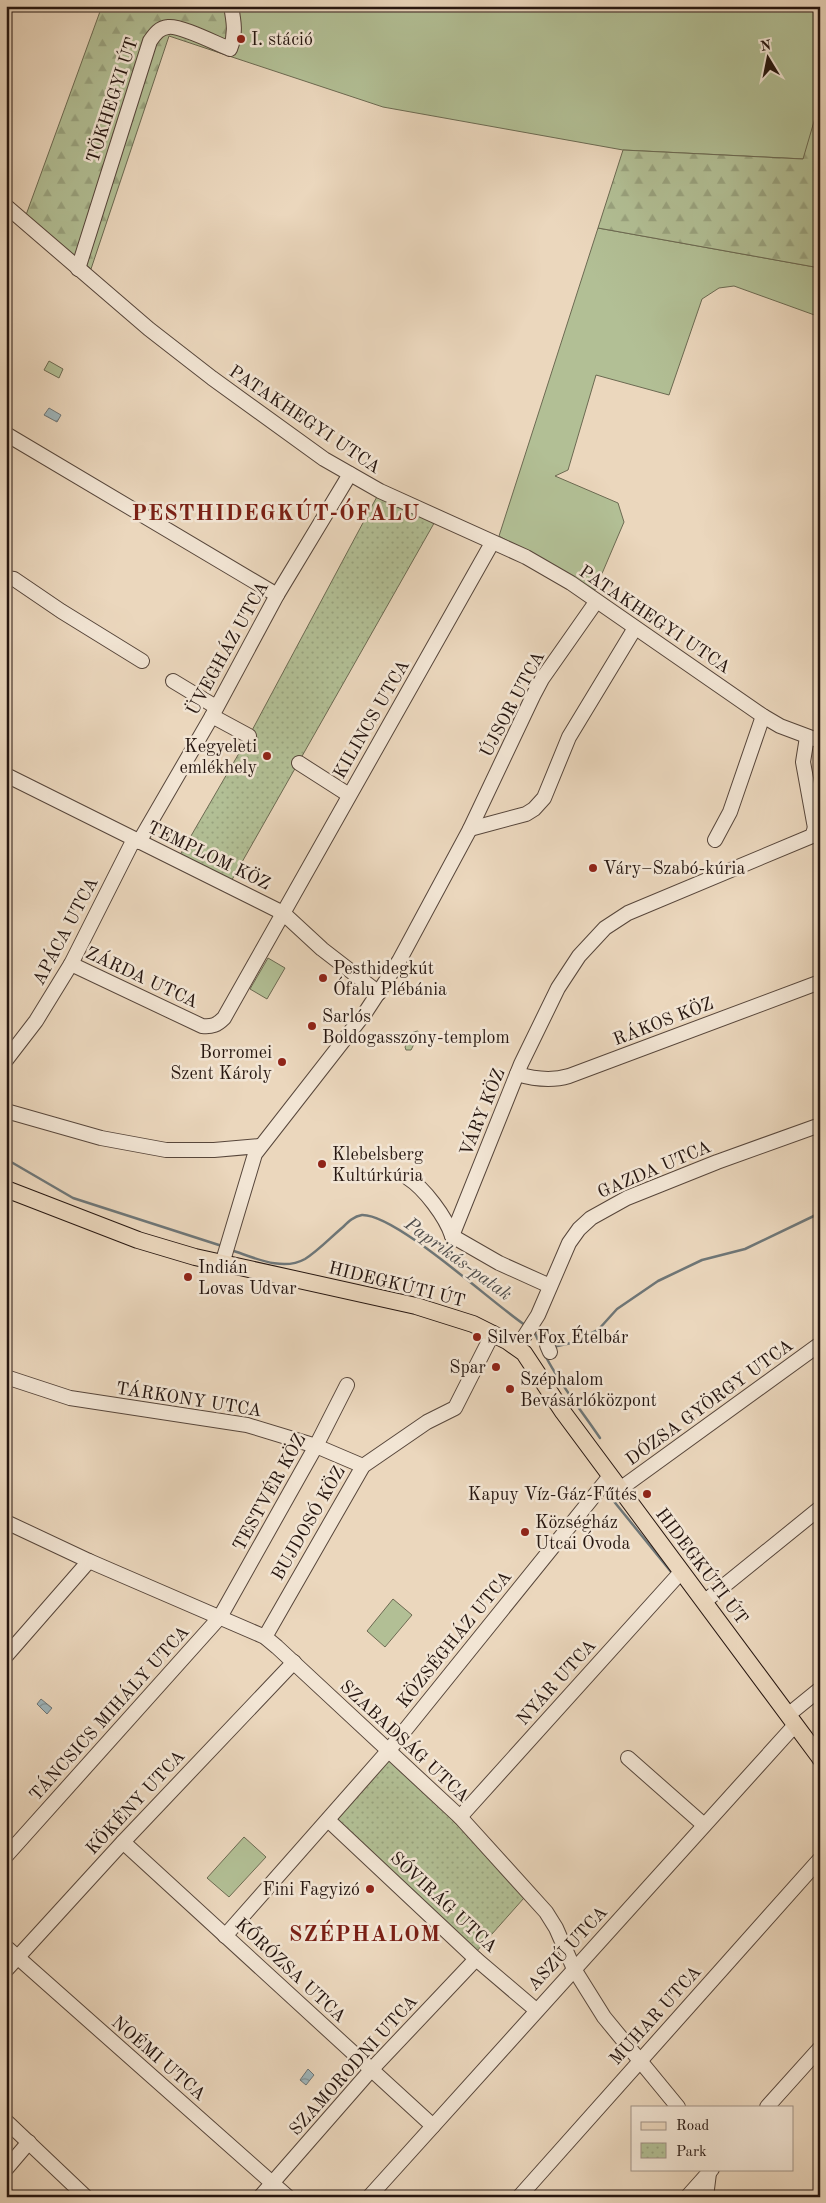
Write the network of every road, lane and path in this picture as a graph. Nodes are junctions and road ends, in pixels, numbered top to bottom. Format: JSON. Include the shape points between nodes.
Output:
{"nodes":[{"id":1,"x":231,"y":6,"type":"edge"},
{"id":2,"x":6,"y":206,"type":"edge"},
{"id":3,"x":78,"y":269,"type":"junction"},
{"id":4,"x":6,"y":434,"type":"edge"},
{"id":5,"x":350,"y":474,"type":"junction"},
{"id":6,"x":492,"y":543,"type":"junction"},
{"id":7,"x":6,"y":578,"type":"edge"},
{"id":8,"x":277,"y":595,"type":"junction"},
{"id":9,"x":596,"y":602,"type":"junction"},
{"id":10,"x":635,"y":628,"type":"junction"},
{"id":11,"x":142,"y":661,"type":"dead end"},
{"id":12,"x":173,"y":681,"type":"dead end"},
{"id":13,"x":214,"y":712,"type":"junction"},
{"id":14,"x":763,"y":716,"type":"junction"},
{"id":15,"x":249,"y":736,"type":"dead end"},
{"id":16,"x":814,"y":739,"type":"edge"},
{"id":17,"x":299,"y":763,"type":"dead end"},
{"id":18,"x":6,"y":776,"type":"edge"},
{"id":19,"x":349,"y":795,"type":"junction"},
{"id":20,"x":470,"y":829,"type":"junction"},
{"id":21,"x":817,"y":832,"type":"edge"},
{"id":22,"x":137,"y":840,"type":"junction"},
{"id":23,"x":715,"y":840,"type":"dead end"},
{"id":24,"x":283,"y":913,"type":"junction"},
{"id":25,"x":71,"y":964,"type":"junction"},
{"id":26,"x":820,"y":982,"type":"edge"},
{"id":27,"x":379,"y":993,"type":"junction"},
{"id":28,"x":6,"y":1060,"type":"edge"},
{"id":29,"x":517,"y":1074,"type":"junction"},
{"id":30,"x":6,"y":1110,"type":"edge"},
{"id":31,"x":820,"y":1125,"type":"edge"},
{"id":32,"x":260,"y":1146,"type":"junction"},
{"id":33,"x":408,"y":1178,"type":"dead end"},
{"id":34,"x":6,"y":1189,"type":"edge"},
{"id":35,"x":452,"y":1236,"type":"junction"},
{"id":36,"x":223,"y":1260,"type":"junction"},
{"id":37,"x":550,"y":1286,"type":"junction"},
{"id":38,"x":493,"y":1333,"type":"junction"},
{"id":39,"x":517,"y":1348,"type":"junction"},
{"id":40,"x":818,"y":1350,"type":"edge"},
{"id":41,"x":6,"y":1377,"type":"edge"},
{"id":42,"x":348,"y":1384,"type":"dead end"},
{"id":43,"x":316,"y":1446,"type":"junction"},
{"id":44,"x":363,"y":1466,"type":"junction"},
{"id":45,"x":615,"y":1483,"type":"junction"},
{"id":46,"x":820,"y":1508,"type":"edge"},
{"id":47,"x":6,"y":1522,"type":"edge"},
{"id":48,"x":89,"y":1561,"type":"junction"},
{"id":49,"x":678,"y":1575,"type":"junction"},
{"id":50,"x":704,"y":1602,"type":"junction"},
{"id":51,"x":220,"y":1617,"type":"junction"},
{"id":52,"x":264,"y":1636,"type":"junction"},
{"id":53,"x":6,"y":1656,"type":"edge"},
{"id":54,"x":294,"y":1662,"type":"junction"},
{"id":55,"x":820,"y":1689,"type":"edge"},
{"id":56,"x":791,"y":1725,"type":"junction"},
{"id":57,"x":389,"y":1750,"type":"junction"},
{"id":58,"x":628,"y":1758,"type":"dead end"},
{"id":59,"x":820,"y":1758,"type":"edge"},
{"id":60,"x":460,"y":1817,"type":"junction"},
{"id":61,"x":328,"y":1820,"type":"junction"},
{"id":62,"x":704,"y":1825,"type":"junction"},
{"id":63,"x":123,"y":1842,"type":"junction"},
{"id":64,"x":6,"y":1856,"type":"edge"},
{"id":65,"x":820,"y":1858,"type":"edge"},
{"id":66,"x":225,"y":1936,"type":"junction"},
{"id":67,"x":6,"y":1947,"type":"edge"},
{"id":68,"x":17,"y":1958,"type":"junction"},
{"id":69,"x":476,"y":1959,"type":"junction"},
{"id":70,"x":574,"y":1969,"type":"junction"},
{"id":71,"x":6,"y":1970,"type":"edge"},
{"id":72,"x":536,"y":2010,"type":"junction"},
{"id":73,"x":820,"y":2048,"type":"edge"},
{"id":74,"x":639,"y":2060,"type":"junction"},
{"id":75,"x":371,"y":2070,"type":"junction"},
{"id":76,"x":677,"y":2106,"type":"edge"},
{"id":77,"x":768,"y":2106,"type":"edge"},
{"id":78,"x":6,"y":2121,"type":"edge"},
{"id":79,"x":433,"y":2126,"type":"junction"},
{"id":80,"x":29,"y":2142,"type":"junction"},
{"id":81,"x":6,"y":2169,"type":"edge"},
{"id":82,"x":710,"y":2171,"type":"edge"},
{"id":83,"x":272,"y":2183,"type":"junction"},
{"id":84,"x":80,"y":2195,"type":"edge"},
{"id":85,"x":260,"y":2197,"type":"edge"},
{"id":86,"x":288,"y":2197,"type":"edge"},
{"id":87,"x":369,"y":2197,"type":"edge"},
{"id":88,"x":519,"y":2197,"type":"edge"},
{"id":89,"x":687,"y":2197,"type":"edge"},
{"id":90,"x":706,"y":2197,"type":"edge"}],
"edges":[{"from":1,"to":3,"type":"street","name":"TÖKHEGYI ÚT","via":[[235,30],[230,49],[174,27],[163,28],[150,41]]},
{"from":2,"to":3,"type":"street","name":"PATAKHEGYI UTCA"},
{"from":3,"to":5,"type":"street","name":"PATAKHEGYI UTCA","via":[[212,378]]},
{"from":4,"to":8,"type":"street"},
{"from":5,"to":6,"type":"street","name":"PATAKHEGYI UTCA"},
{"from":5,"to":8,"type":"street","name":"ÜVEGHÁZ UTCA"},
{"from":6,"to":9,"type":"street","name":"PATAKHEGYI UTCA","via":[[541,565]]},
{"from":6,"to":19,"type":"street","name":"KILINCS UTCA"},
{"from":7,"to":11,"type":"street","via":[[14,579]]},
{"from":8,"to":13,"type":"street","name":"ÜVEGHÁZ UTCA"},
{"from":9,"to":10,"type":"street","name":"PATAKHEGYI UTCA"},
{"from":9,"to":20,"type":"street","name":"ÚJSOR UTCA","via":[[538,688]]},
{"from":10,"to":14,"type":"street","name":"PATAKHEGYI UTCA"},
{"from":10,"to":20,"type":"street","via":[[569,737],[544,798],[526,814]]},
{"from":12,"to":13,"type":"street"},
{"from":13,"to":15,"type":"street"},
{"from":13,"to":22,"type":"street","name":"ÜVEGHÁZ UTCA"},
{"from":14,"to":16,"type":"street","name":"PATAKHEGYI UTCA"},
{"from":14,"to":23,"type":"street","via":[[730,812]]},
{"from":16,"to":21,"type":"street","via":[[803,762]]},
{"from":17,"to":19,"type":"street"},
{"from":18,"to":22,"type":"street","name":"TEMPLOM KÖZ"},
{"from":19,"to":24,"type":"street","name":"KILINCS UTCA"},
{"from":20,"to":27,"type":"street","name":"ÚJSOR UTCA"},
{"from":21,"to":29,"type":"street","name":"VÁRY KÖZ","via":[[637,909],[605,928],[579,956],[558,988]]},
{"from":22,"to":24,"type":"street","name":"TEMPLOM KÖZ"},
{"from":22,"to":25,"type":"street","name":"APÁCA UTCA"},
{"from":24,"to":25,"type":"street","name":"ZÁRDA UTCA","via":[[224,1018],[210,1027]]},
{"from":24,"to":27,"type":"street","name":"TEMPLOM KÖZ","via":[[322,949]]},
{"from":25,"to":28,"type":"street","name":"APÁCA UTCA","via":[[36,1021]]},
{"from":26,"to":29,"type":"street","name":"RÁKOS KÖZ","via":[[569,1076],[542,1079]]},
{"from":27,"to":32,"type":"street","name":"ÚJSOR UTCA"},
{"from":29,"to":35,"type":"street","name":"VÁRY KÖZ"},
{"from":30,"to":32,"type":"street","via":[[101,1138],[166,1150]]},
{"from":31,"to":37,"type":"street","name":"GAZDA UTCA","via":[[717,1162],[610,1206],[579,1229],[569,1243]]},
{"from":32,"to":36,"type":"street","name":"ÚJSOR UTCA"},
{"from":33,"to":35,"type":"street","via":[[424,1189],[449,1226]]},
{"from":34,"to":36,"type":"main road","name":"HIDEGKÚTI ÚT","via":[[138,1240]]},
{"from":35,"to":37,"type":"street","via":[[499,1263]]},
{"from":36,"to":38,"type":"main road","name":"HIDEGKÚTI ÚT","via":[[416,1306]]},
{"from":37,"to":39,"type":"street","name":"GAZDA UTCA","via":[[530,1329]]},
{"from":38,"to":39,"type":"main road","name":"HIDEGKÚTI ÚT"},
{"from":38,"to":44,"type":"street","name":"BUJDOSÓ KÖZ","via":[[455,1408],[427,1422]]},
{"from":39,"to":45,"type":"main road","name":"HIDEGKÚTI ÚT"},
{"from":40,"to":45,"type":"street","name":"DÓZSA GYÖRGY UTCA"},
{"from":41,"to":43,"type":"street","name":"TÁRKONY UTCA","via":[[70,1398],[247,1425]]},
{"from":42,"to":43,"type":"street","name":"TESTVÉR KÖZ"},
{"from":43,"to":44,"type":"street","name":"TÁRKONY UTCA"},
{"from":43,"to":51,"type":"street","name":"TESTVÉR KÖZ"},
{"from":44,"to":52,"type":"street","name":"BUJDOSÓ KÖZ"},
{"from":45,"to":49,"type":"main road","name":"HIDEGKÚTI ÚT"},
{"from":45,"to":57,"type":"street","name":"KÖZSÉGHÁZ UTCA"},
{"from":46,"to":50,"type":"street"},
{"from":47,"to":48,"type":"street","name":"SZABADSÁG UTCA"},
{"from":48,"to":51,"type":"street","name":"SZABADSÁG UTCA"},
{"from":48,"to":53,"type":"street"},
{"from":49,"to":50,"type":"main road","name":"HIDEGKÚTI ÚT"},
{"from":49,"to":60,"type":"street","name":"NYÁR UTCA"},
{"from":50,"to":56,"type":"main road","name":"HIDEGKÚTI ÚT"},
{"from":51,"to":52,"type":"street","name":"SZABADSÁG UTCA"},
{"from":51,"to":64,"type":"street","name":"TÁNCSICS MIHÁLY UTCA"},
{"from":52,"to":54,"type":"street","name":"SZABADSÁG UTCA"},
{"from":54,"to":57,"type":"street","name":"SZABADSÁG UTCA"},
{"from":54,"to":63,"type":"street","name":"KÖKÉNY UTCA"},
{"from":55,"to":56,"type":"street","name":"ASZÚ UTCA"},
{"from":56,"to":59,"type":"main road","name":"HIDEGKÚTI ÚT"},
{"from":56,"to":62,"type":"street","name":"ASZÚ UTCA"},
{"from":57,"to":60,"type":"street","name":"SZABADSÁG UTCA"},
{"from":57,"to":61,"type":"street","name":"KÖZSÉGHÁZ UTCA"},
{"from":58,"to":62,"type":"street"},
{"from":60,"to":70,"type":"street","name":"SZABADSÁG UTCA","via":[[546,1912]]},
{"from":61,"to":66,"type":"street","name":"KÖZSÉGHÁZ UTCA"},
{"from":61,"to":69,"type":"street","name":"SÓVIRÁG UTCA"},
{"from":62,"to":70,"type":"street","name":"ASZÚ UTCA"},
{"from":63,"to":66,"type":"street","name":"KŐRÓZSA UTCA"},
{"from":63,"to":68,"type":"street","name":"KÖKÉNY UTCA"},
{"from":65,"to":74,"type":"street","name":"MUHAR UTCA"},
{"from":66,"to":75,"type":"street","name":"KŐRÓZSA UTCA"},
{"from":67,"to":68,"type":"street","name":"NOÉMI UTCA"},
{"from":68,"to":71,"type":"street","name":"KÖKÉNY UTCA"},
{"from":68,"to":83,"type":"street","name":"NOÉMI UTCA"},
{"from":69,"to":72,"type":"street","name":"SÓVIRÁG UTCA"},
{"from":69,"to":75,"type":"street","name":"SZAMORODNI UTCA"},
{"from":70,"to":72,"type":"street","name":"ASZÚ UTCA"},
{"from":70,"to":74,"type":"street","name":"SZABADSÁG UTCA","via":[[604,2017]]},
{"from":72,"to":79,"type":"street","name":"ASZÚ UTCA"},
{"from":73,"to":77,"type":"street"},
{"from":74,"to":76,"type":"street","name":"SZABADSÁG UTCA"},
{"from":74,"to":88,"type":"street","name":"MUHAR UTCA"},
{"from":75,"to":79,"type":"street","name":"KŐRÓZSA UTCA"},
{"from":75,"to":83,"type":"street","name":"SZAMORODNI UTCA"},
{"from":78,"to":80,"type":"street"},
{"from":79,"to":87,"type":"street","name":"ASZÚ UTCA"},
{"from":80,"to":81,"type":"street"},
{"from":80,"to":84,"type":"street"},
{"from":82,"to":89,"type":"street"},
{"from":82,"to":90,"type":"street"},
{"from":83,"to":85,"type":"street","name":"SZAMORODNI UTCA"},
{"from":83,"to":86,"type":"street","name":"NOÉMI UTCA"}]}
